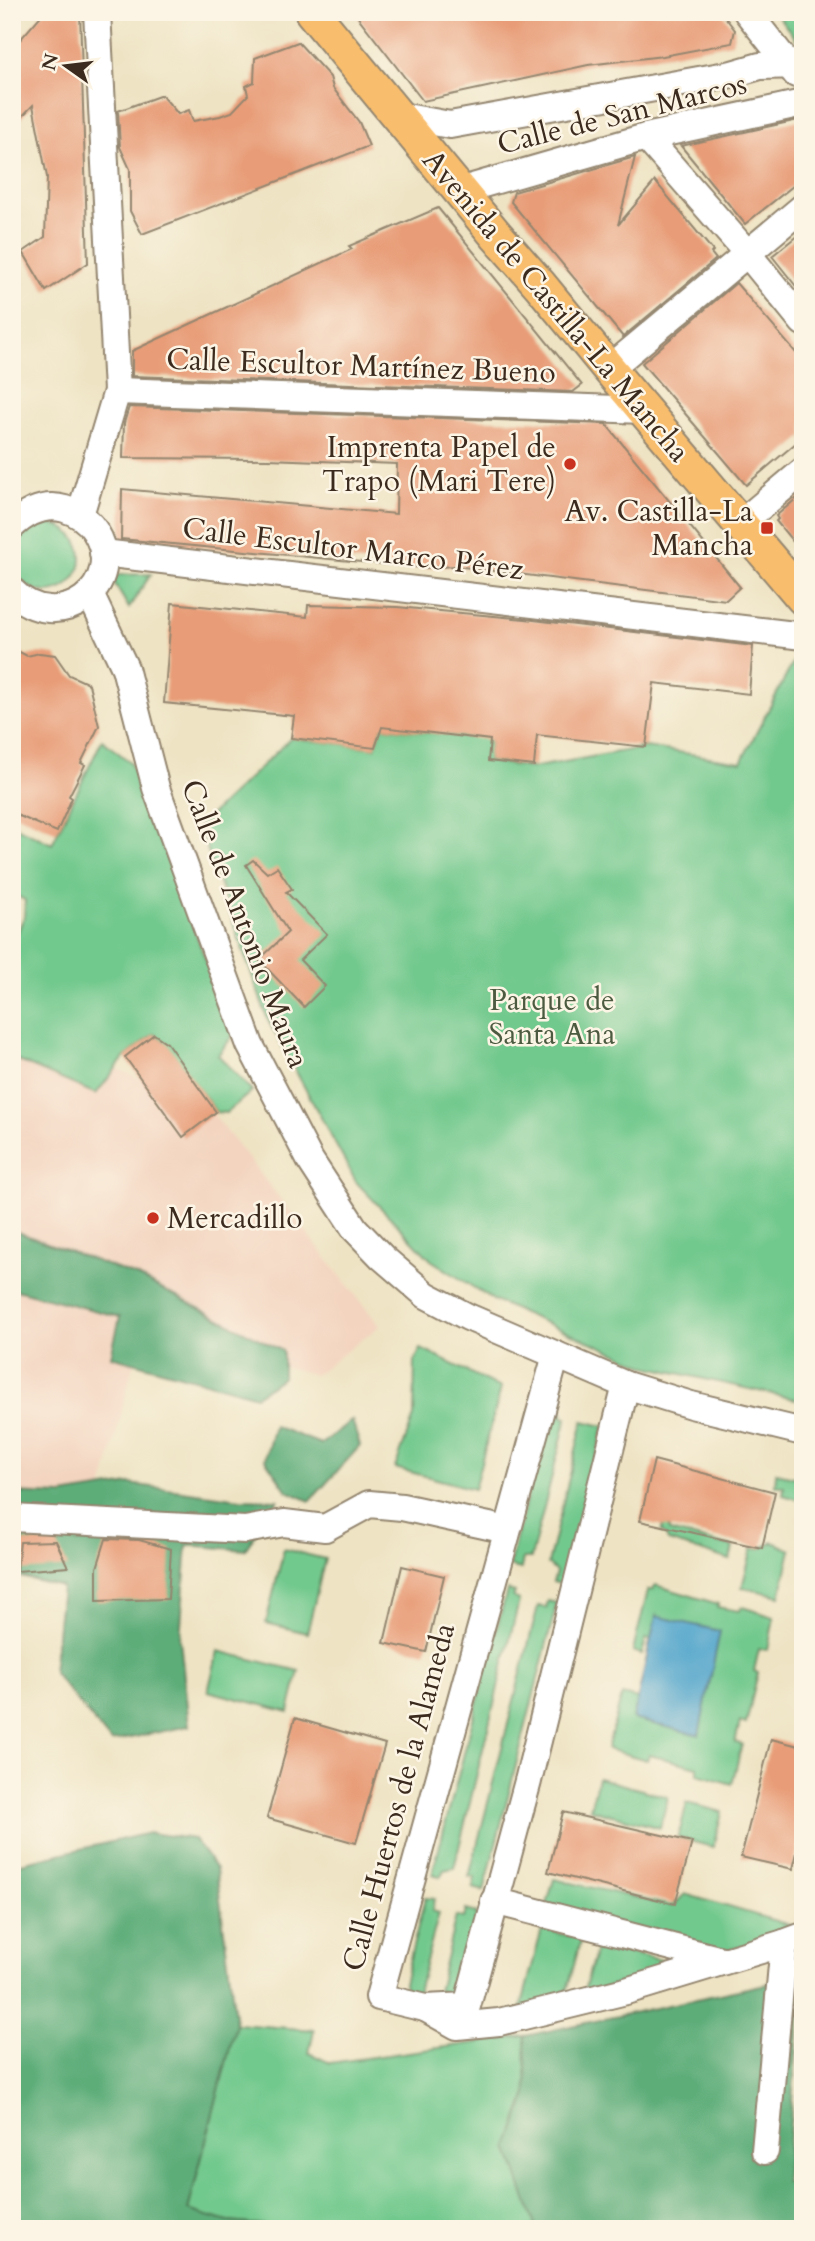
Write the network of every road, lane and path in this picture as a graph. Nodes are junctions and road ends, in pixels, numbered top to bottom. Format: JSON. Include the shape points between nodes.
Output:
{"nodes":[{"id":1,"x":97,"y":12,"type":"edge"},
{"id":2,"x":312,"y":12,"type":"edge"},
{"id":3,"x":747,"y":12,"type":"edge"},
{"id":4,"x":798,"y":71,"type":"edge"},
{"id":5,"x":803,"y":103,"type":"edge"},
{"id":6,"x":395,"y":115,"type":"junction"},
{"id":7,"x":646,"y":137,"type":"junction"},
{"id":8,"x":459,"y":191,"type":"junction"},
{"id":9,"x":803,"y":207,"type":"edge"},
{"id":10,"x":747,"y":253,"type":"junction"},
{"id":11,"x":803,"y":322,"type":"edge"},
{"id":12,"x":608,"y":369,"type":"junction"},
{"id":13,"x":117,"y":391,"type":"junction"},
{"id":14,"x":643,"y":410,"type":"junction"},
{"id":15,"x":803,"y":471,"type":"edge"},
{"id":16,"x":80,"y":515,"type":"junction"},
{"id":17,"x":740,"y":524,"type":"junction"},
{"id":18,"x":12,"y":526,"type":"edge"},
{"id":19,"x":103,"y":553,"type":"junction"},
{"id":20,"x":12,"y":592,"type":"edge"},
{"id":21,"x":90,"y":594,"type":"junction"},
{"id":22,"x":803,"y":598,"type":"edge"},
{"id":23,"x":44,"y":610,"type":"junction"},
{"id":24,"x":12,"y":615,"type":"edge"},
{"id":25,"x":803,"y":636,"type":"edge"},
{"id":26,"x":556,"y":1355,"type":"junction"},
{"id":27,"x":626,"y":1385,"type":"junction"},
{"id":28,"x":803,"y":1432,"type":"edge"},
{"id":29,"x":12,"y":1518,"type":"edge"},
{"id":30,"x":507,"y":1530,"type":"junction"},
{"id":31,"x":494,"y":1901,"type":"junction"},
{"id":32,"x":794,"y":1939,"type":"edge"},
{"id":33,"x":722,"y":1960,"type":"junction"},
{"id":34,"x":425,"y":2008,"type":"junction"},
{"id":35,"x":765,"y":2151,"type":"dead end"}],
"edges":[{"from":1,"to":13,"type":"street"},
{"from":2,"to":6,"type":"main road","name":"Avenida de Castilla-La Mancha"},
{"from":3,"to":4,"type":"street"},
{"from":4,"to":6,"type":"street","via":[[760,66],[450,125]]},
{"from":5,"to":7,"type":"street","name":"Calle de San Marcos"},
{"from":6,"to":8,"type":"main road","name":"Avenida de Castilla-La Mancha"},
{"from":7,"to":8,"type":"street","name":"Calle de San Marcos"},
{"from":7,"to":10,"type":"street"},
{"from":8,"to":12,"type":"main road","name":"Avenida de Castilla-La Mancha"},
{"from":9,"to":10,"type":"street"},
{"from":10,"to":11,"type":"street"},
{"from":10,"to":12,"type":"street"},
{"from":12,"to":14,"type":"main road","name":"Avenida de Castilla-La Mancha"},
{"from":13,"to":14,"type":"street","name":"Calle Escultor Martínez Bueno"},
{"from":13,"to":16,"type":"street"},
{"from":14,"to":17,"type":"main road","name":"Avenida de Castilla-La Mancha"},
{"from":15,"to":17,"type":"street"},
{"from":16,"to":18,"type":"street","via":[[60,508],[39,509]]},
{"from":16,"to":19,"type":"street","via":[[95,532]]},
{"from":17,"to":22,"type":"main road","name":"Avenida de Castilla-La Mancha"},
{"from":19,"to":21,"type":"street","via":[[101,575]]},
{"from":19,"to":25,"type":"street","name":"Calle Escultor Marco Pérez"},
{"from":20,"to":23,"type":"street"},
{"from":21,"to":23,"type":"street","via":[[74,606]]},
{"from":21,"to":26,"type":"street","name":"Calle de Antonio Maura","via":[[125,668],[156,788],[250,1045],[310,1160],[355,1228],[426,1295]]},
{"from":23,"to":24,"type":"street"},
{"from":26,"to":27,"type":"street","name":"Calle de Antonio Maura"},
{"from":26,"to":30,"type":"street","name":"Calle Huertos de la Alameda"},
{"from":27,"to":28,"type":"street","name":"Calle de Antonio Maura"},
{"from":27,"to":31,"type":"street","name":"Calle Huertos de la Alameda"},
{"from":29,"to":30,"type":"street","via":[[245,1530],[284,1523],[325,1528],[369,1504]]},
{"from":30,"to":34,"type":"street","name":"Calle Huertos de la Alameda","via":[[379,1997]]},
{"from":31,"to":33,"type":"street"},
{"from":31,"to":34,"type":"street","name":"Calle Huertos de la Alameda","via":[[467,2006]]},
{"from":32,"to":33,"type":"street"},
{"from":32,"to":35,"type":"street"},
{"from":33,"to":34,"type":"street","via":[[626,1991],[499,2022],[457,2026]]}]}
